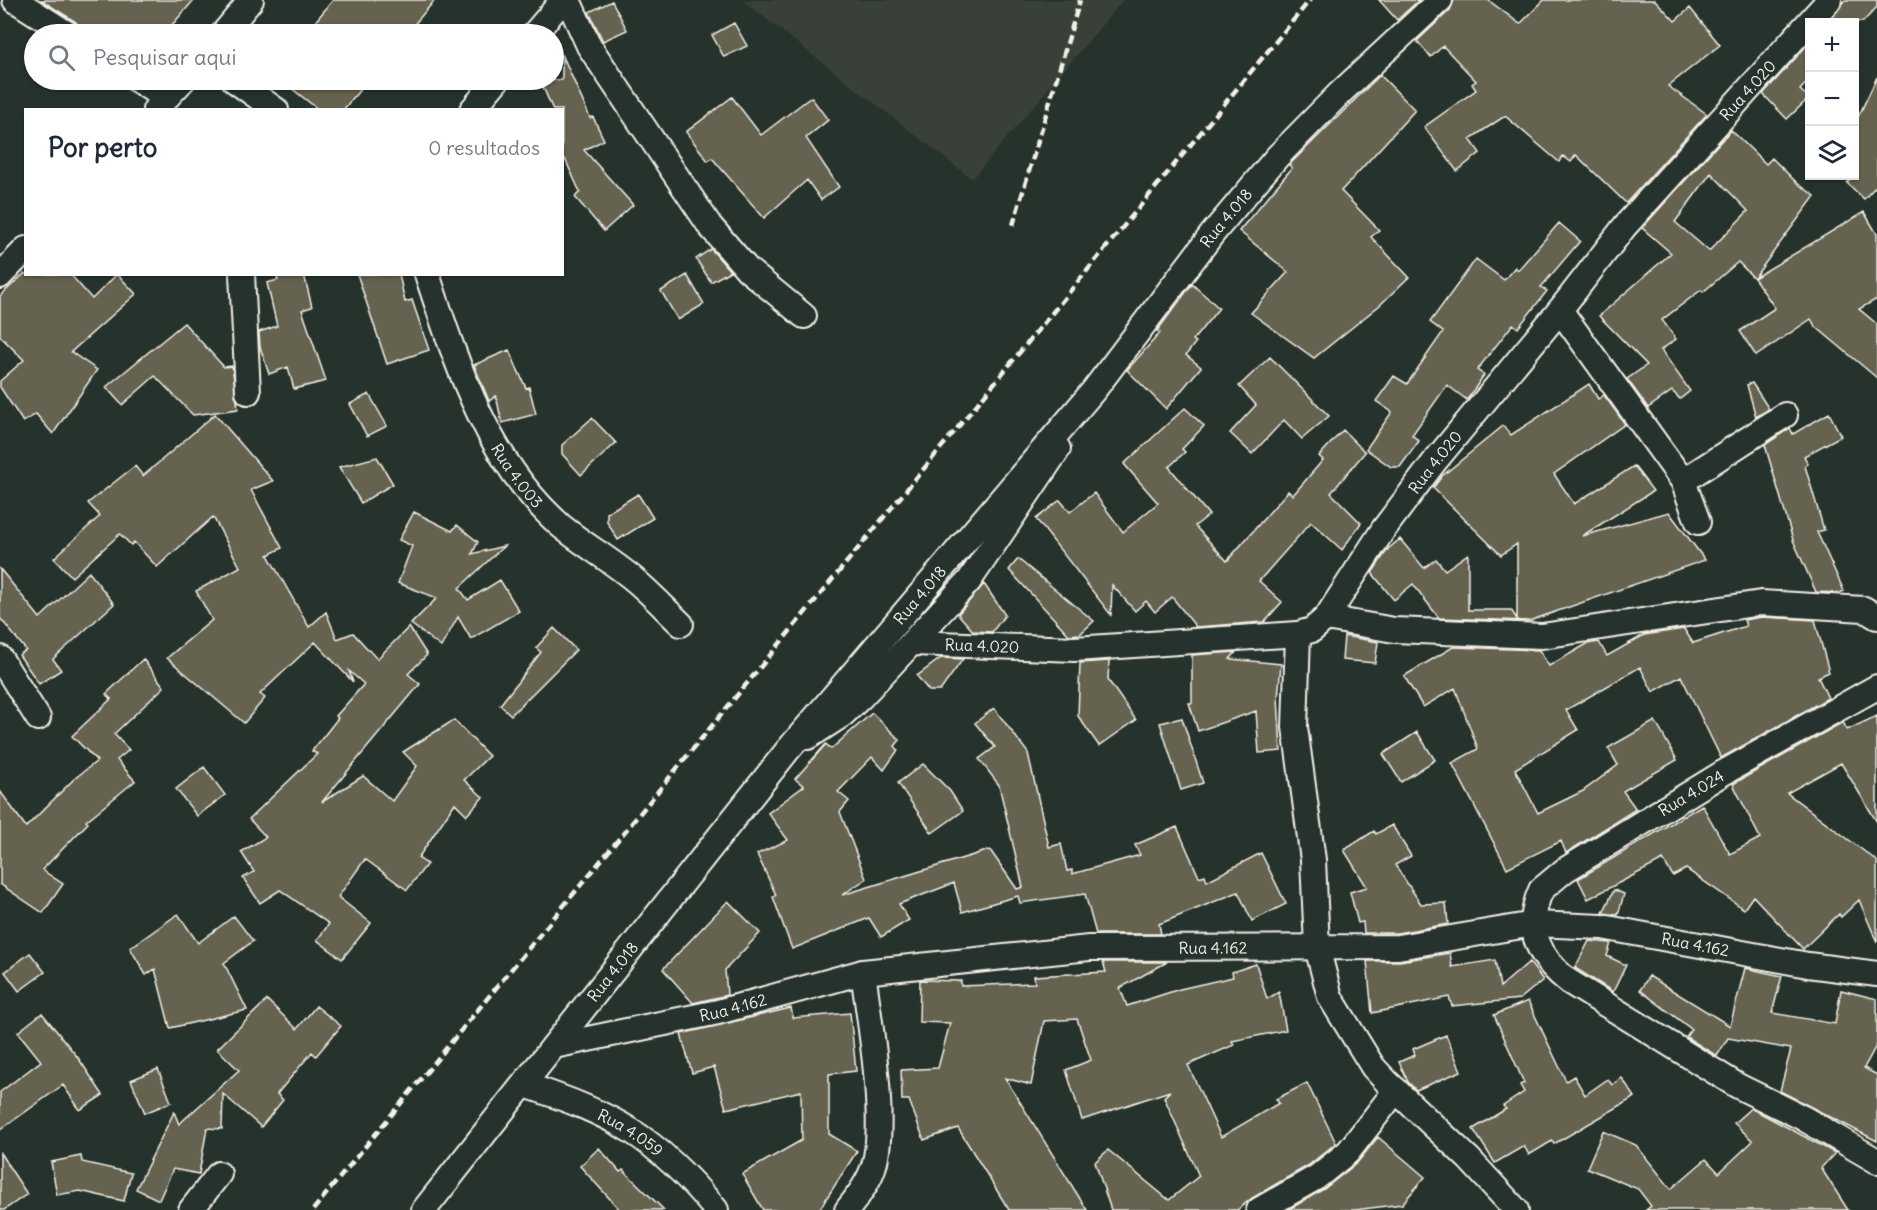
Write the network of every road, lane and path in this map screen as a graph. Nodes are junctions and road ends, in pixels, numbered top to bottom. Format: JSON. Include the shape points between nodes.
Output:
{"nodes":[{"id":1,"x":15,"y":0,"type":"edge"},
{"id":2,"x":252,"y":0,"type":"edge"},
{"id":3,"x":563,"y":0,"type":"edge"},
{"id":4,"x":568,"y":0,"type":"edge"},
{"id":5,"x":1440,"y":0,"type":"edge"},
{"id":6,"x":1829,"y":0,"type":"edge"},
{"id":7,"x":52,"y":24,"type":"edge"},
{"id":8,"x":232,"y":24,"type":"edge"},
{"id":9,"x":543,"y":24,"type":"edge"},
{"id":10,"x":146,"y":90,"type":"edge"},
{"id":11,"x":173,"y":90,"type":"edge"},
{"id":12,"x":489,"y":90,"type":"edge"},
{"id":13,"x":242,"y":92,"type":"edge"},
{"id":14,"x":160,"y":104,"type":"edge"},
{"id":15,"x":272,"y":108,"type":"edge"},
{"id":16,"x":474,"y":108,"type":"edge"},
{"id":17,"x":24,"y":251,"type":"edge"},
{"id":18,"x":0,"y":276,"type":"edge"},
{"id":19,"x":242,"y":276,"type":"edge"},
{"id":20,"x":428,"y":276,"type":"edge"},
{"id":21,"x":1560,"y":310,"type":"junction"},
{"id":22,"x":804,"y":316,"type":"dead end"},
{"id":23,"x":1094,"y":390,"type":"junction"},
{"id":24,"x":248,"y":392,"type":"dead end"},
{"id":25,"x":1785,"y":415,"type":"dead end"},
{"id":26,"x":1683,"y":481,"type":"junction"},
{"id":27,"x":1698,"y":522,"type":"dead end"},
{"id":28,"x":1877,"y":617,"type":"edge"},
{"id":29,"x":1326,"y":618,"type":"junction"},
{"id":30,"x":681,"y":624,"type":"dead end"},
{"id":31,"x":1298,"y":634,"type":"junction"},
{"id":32,"x":913,"y":643,"type":"junction"},
{"id":33,"x":0,"y":658,"type":"edge"},
{"id":34,"x":1877,"y":687,"type":"edge"},
{"id":35,"x":38,"y":718,"type":"dead end"},
{"id":36,"x":787,"y":751,"type":"junction"},
{"id":37,"x":1534,"y":924,"type":"junction"},
{"id":38,"x":1317,"y":947,"type":"junction"},
{"id":39,"x":863,"y":972,"type":"junction"},
{"id":40,"x":1877,"y":974,"type":"edge"},
{"id":41,"x":554,"y":1046,"type":"junction"},
{"id":42,"x":525,"y":1085,"type":"junction"},
{"id":43,"x":1396,"y":1090,"type":"junction"},
{"id":44,"x":1877,"y":1161,"type":"edge"},
{"id":45,"x":219,"y":1173,"type":"dead end"},
{"id":46,"x":190,"y":1210,"type":"edge"},
{"id":47,"x":424,"y":1210,"type":"edge"},
{"id":48,"x":716,"y":1210,"type":"edge"},
{"id":49,"x":847,"y":1210,"type":"edge"},
{"id":50,"x":1259,"y":1210,"type":"edge"},
{"id":51,"x":1516,"y":1210,"type":"edge"}],
"edges":[{"from":1,"to":7,"type":"street"},
{"from":2,"to":8,"type":"street"},
{"from":3,"to":9,"type":"street"},
{"from":4,"to":22,"type":"street","via":[[589,46],[710,226],[748,270]]},
{"from":5,"to":23,"type":"street","name":"Rua 4.018","via":[[1277,157],[1213,233]]},
{"from":6,"to":21,"type":"street","name":"Rua 4.020","via":[[1625,226]]},
{"from":10,"to":14,"type":"street"},
{"from":11,"to":14,"type":"street"},
{"from":12,"to":16,"type":"street"},
{"from":13,"to":15,"type":"street"},
{"from":17,"to":18,"type":"street"},
{"from":19,"to":24,"type":"street"},
{"from":20,"to":30,"type":"street","name":"Rua 4.003","via":[[467,390],[513,472],[560,525],[633,579]]},
{"from":21,"to":26,"type":"street"},
{"from":21,"to":29,"type":"street","name":"Rua 4.020","via":[[1428,470],[1383,530]]},
{"from":23,"to":32,"type":"street","name":"Rua 4.020","via":[[1002,536],[969,581]]},
{"from":23,"to":36,"type":"street","name":"Rua 4.018"},
{"from":25,"to":26,"type":"street"},
{"from":26,"to":27,"type":"street"},
{"from":28,"to":29,"type":"street","via":[[1863,609],[1761,603],[1542,636],[1394,630]]},
{"from":29,"to":31,"type":"street","name":"Rua 4.020","via":[[1312,630]]},
{"from":31,"to":32,"type":"street","name":"Rua 4.020","via":[[1075,649]]},
{"from":31,"to":38,"type":"street","via":[[1295,727],[1312,849]]},
{"from":32,"to":36,"type":"street","name":"Rua 4.020","via":[[842,715]]},
{"from":33,"to":35,"type":"street"},
{"from":34,"to":37,"type":"street","name":"Rua 4.024","via":[[1565,870],[1541,890]]},
{"from":36,"to":41,"type":"street","name":"Rua 4.018"},
{"from":37,"to":38,"type":"street","name":"Rua 4.162","via":[[1398,947]]},
{"from":37,"to":40,"type":"street","name":"Rua 4.162","via":[[1602,927]]},
{"from":37,"to":44,"type":"street","via":[[1541,954],[1568,981],[1738,1086]]},
{"from":38,"to":39,"type":"street","name":"Rua 4.162","via":[[1089,948]]},
{"from":38,"to":43,"type":"street","via":[[1330,997],[1373,1067]]},
{"from":39,"to":41,"type":"street","name":"Rua 4.162","via":[[718,1012]]},
{"from":39,"to":49,"type":"street","via":[[879,1136],[873,1170]]},
{"from":41,"to":42,"type":"street","name":"Rua 4.018"},
{"from":42,"to":47,"type":"street","name":"Rua 4.018"},
{"from":42,"to":48,"type":"street","name":"Rua 4.059","via":[[611,1117],[648,1141],[687,1174]]},
{"from":43,"to":50,"type":"street","via":[[1348,1152],[1317,1177]]},
{"from":43,"to":51,"type":"street"},
{"from":45,"to":46,"type":"street"}]}
